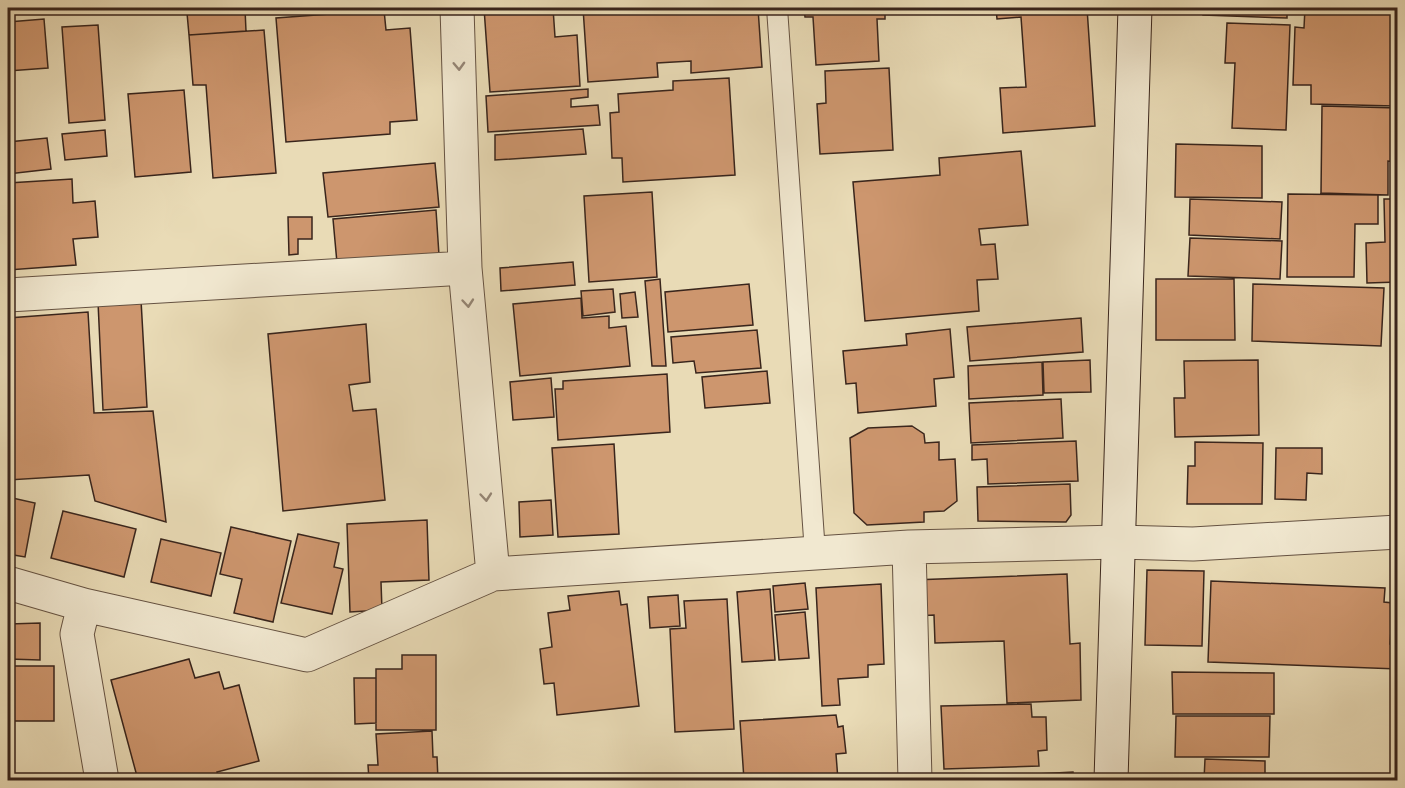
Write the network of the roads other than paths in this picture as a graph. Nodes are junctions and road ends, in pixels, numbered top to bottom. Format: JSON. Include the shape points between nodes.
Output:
{"nodes":[{"id":1,"x":457,"y":8,"type":"edge"},
{"id":2,"x":777,"y":8,"type":"edge"},
{"id":3,"x":1135,"y":8,"type":"edge"},
{"id":4,"x":465,"y":268,"type":"junction"},
{"id":5,"x":8,"y":295,"type":"edge"},
{"id":6,"x":1398,"y":532,"type":"edge"},
{"id":7,"x":1118,"y":542,"type":"junction"},
{"id":8,"x":909,"y":547,"type":"junction"},
{"id":9,"x":814,"y":553,"type":"junction"},
{"id":10,"x":493,"y":574,"type":"junction"},
{"id":11,"x":8,"y":583,"type":"edge"},
{"id":12,"x":84,"y":605,"type":"junction"},
{"id":13,"x":102,"y":780,"type":"edge"},
{"id":14,"x":915,"y":780,"type":"edge"},
{"id":15,"x":1111,"y":780,"type":"edge"}],
"edges":[{"from":1,"to":4,"type":"street","one_way":true},
{"from":2,"to":9,"type":"lane"},
{"from":3,"to":7,"type":"street"},
{"from":4,"to":5,"type":"street"},
{"from":4,"to":10,"type":"street","one_way":true},
{"from":6,"to":7,"type":"street","via":[[1193,544]]},
{"from":7,"to":8,"type":"street"},
{"from":7,"to":15,"type":"street"},
{"from":8,"to":9,"type":"street"},
{"from":8,"to":14,"type":"street"},
{"from":9,"to":10,"type":"street"},
{"from":10,"to":12,"type":"street","via":[[307,655]]},
{"from":11,"to":12,"type":"street"},
{"from":12,"to":13,"type":"street","via":[[77,634]]}]}
